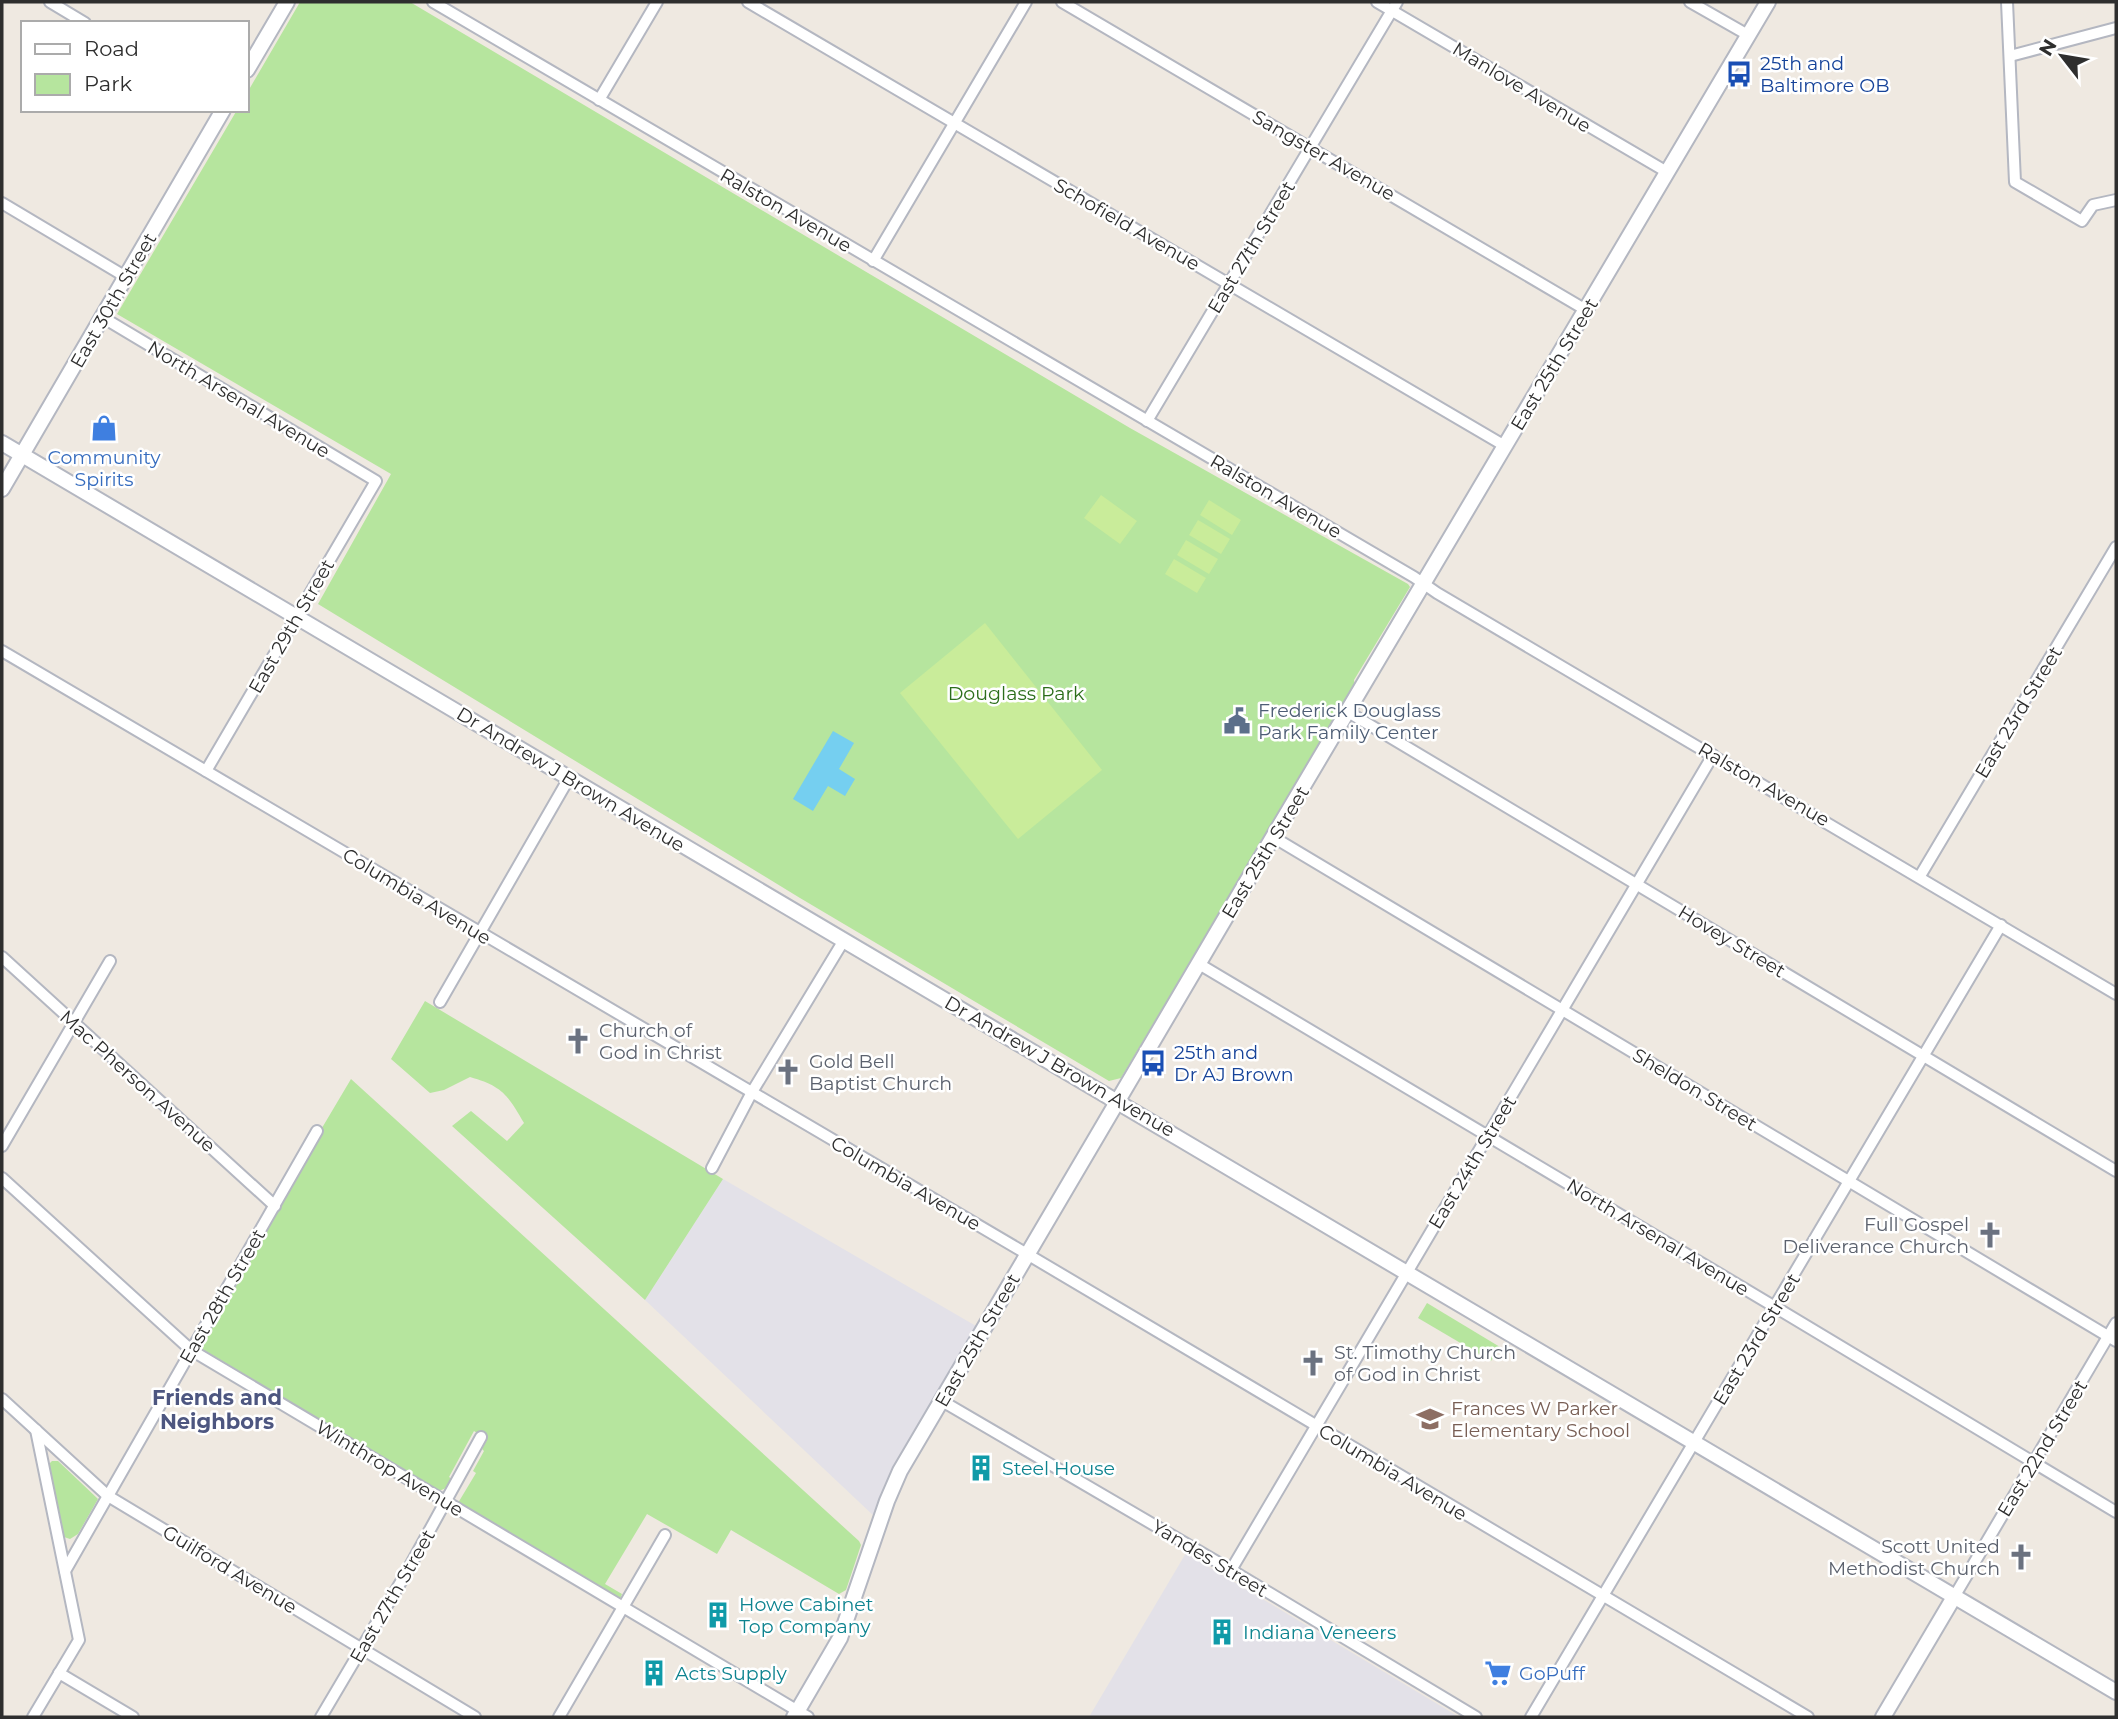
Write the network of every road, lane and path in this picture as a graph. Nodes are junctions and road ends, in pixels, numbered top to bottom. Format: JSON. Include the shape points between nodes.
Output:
{"nodes":[{"id":1,"x":50,"y":2,"type":"edge"},
{"id":2,"x":287,"y":2,"type":"edge"},
{"id":3,"x":433,"y":2,"type":"edge"},
{"id":4,"x":657,"y":2,"type":"edge"},
{"id":5,"x":748,"y":2,"type":"edge"},
{"id":6,"x":1026,"y":2,"type":"edge"},
{"id":7,"x":1062,"y":2,"type":"edge"},
{"id":8,"x":1377,"y":2,"type":"edge"},
{"id":9,"x":1690,"y":2,"type":"edge"},
{"id":10,"x":1769,"y":2,"type":"edge"},
{"id":11,"x":2007,"y":2,"type":"edge"},
{"id":12,"x":1395,"y":6,"type":"edge"},
{"id":13,"x":82,"y":21,"type":"edge"},
{"id":14,"x":2116,"y":28,"type":"edge"},
{"id":15,"x":1748,"y":35,"type":"junction"},
{"id":16,"x":2010,"y":56,"type":"junction"},
{"id":17,"x":248,"y":68,"type":"edge"},
{"id":18,"x":599,"y":100,"type":"junction"},
{"id":19,"x":222,"y":112,"type":"edge"},
{"id":20,"x":954,"y":123,"type":"junction"},
{"id":21,"x":1311,"y":147,"type":"junction"},
{"id":22,"x":1667,"y":172,"type":"junction"},
{"id":23,"x":2116,"y":200,"type":"edge"},
{"id":24,"x":2,"y":202,"type":"edge"},
{"id":25,"x":873,"y":261,"type":"junction"},
{"id":26,"x":126,"y":277,"type":"junction"},
{"id":27,"x":1229,"y":284,"type":"junction"},
{"id":28,"x":1586,"y":310,"type":"junction"},
{"id":29,"x":103,"y":317,"type":"junction"},
{"id":30,"x":1147,"y":421,"type":"junction"},
{"id":31,"x":2,"y":443,"type":"edge"},
{"id":32,"x":1505,"y":446,"type":"junction"},
{"id":33,"x":22,"y":455,"type":"junction"},
{"id":34,"x":376,"y":481,"type":"joint"},
{"id":35,"x":2,"y":489,"type":"edge"},
{"id":36,"x":2116,"y":547,"type":"edge"},
{"id":37,"x":1424,"y":584,"type":"junction"},
{"id":38,"x":295,"y":617,"type":"junction"},
{"id":39,"x":2,"y":651,"type":"edge"},
{"id":40,"x":1348,"y":712,"type":"junction"},
{"id":41,"x":1713,"y":755,"type":"junction"},
{"id":42,"x":206,"y":771,"type":"junction"},
{"id":43,"x":569,"y":778,"type":"junction"},
{"id":44,"x":1273,"y":837,"type":"junction"},
{"id":45,"x":1920,"y":876,"type":"junction"},
{"id":46,"x":1636,"y":884,"type":"junction"},
{"id":47,"x":2001,"y":925,"type":"junction"},
{"id":48,"x":479,"y":933,"type":"junction"},
{"id":49,"x":844,"y":940,"type":"junction"},
{"id":50,"x":2,"y":957,"type":"edge"},
{"id":51,"x":110,"y":961,"type":"dead end"},
{"id":52,"x":1199,"y":964,"type":"junction"},
{"id":53,"x":2116,"y":993,"type":"edge"},
{"id":54,"x":440,"y":1002,"type":"dead end"},
{"id":55,"x":1562,"y":1010,"type":"junction"},
{"id":56,"x":74,"y":1022,"type":"junction"},
{"id":57,"x":1924,"y":1055,"type":"junction"},
{"id":58,"x":752,"y":1092,"type":"junction"},
{"id":59,"x":1118,"y":1100,"type":"junction"},
{"id":60,"x":317,"y":1131,"type":"dead end"},
{"id":61,"x":1488,"y":1136,"type":"junction"},
{"id":62,"x":2,"y":1146,"type":"edge"},
{"id":63,"x":712,"y":1168,"type":"dead end"},
{"id":64,"x":2116,"y":1171,"type":"edge"},
{"id":65,"x":2,"y":1178,"type":"edge"},
{"id":66,"x":1849,"y":1180,"type":"junction"},
{"id":67,"x":275,"y":1206,"type":"junction"},
{"id":68,"x":1027,"y":1254,"type":"junction"},
{"id":69,"x":1407,"y":1272,"type":"junction"},
{"id":70,"x":1776,"y":1307,"type":"junction"},
{"id":71,"x":2116,"y":1323,"type":"edge"},
{"id":72,"x":2112,"y":1339,"type":"edge"},
{"id":73,"x":191,"y":1350,"type":"junction"},
{"id":74,"x":2,"y":1399,"type":"edge"},
{"id":75,"x":942,"y":1401,"type":"junction"},
{"id":76,"x":1316,"y":1426,"type":"junction"},
{"id":77,"x":36,"y":1430,"type":"junction"},
{"id":78,"x":481,"y":1437,"type":"dead end"},
{"id":79,"x":1695,"y":1443,"type":"junction"},
{"id":80,"x":2034,"y":1462,"type":"junction"},
{"id":81,"x":108,"y":1496,"type":"junction"},
{"id":82,"x":446,"y":1502,"type":"junction"},
{"id":83,"x":2116,"y":1512,"type":"edge"},
{"id":84,"x":665,"y":1535,"type":"dead end"},
{"id":85,"x":1231,"y":1570,"type":"junction"},
{"id":86,"x":65,"y":1571,"type":"junction"},
{"id":87,"x":1603,"y":1596,"type":"junction"},
{"id":88,"x":1954,"y":1597,"type":"junction"},
{"id":89,"x":623,"y":1608,"type":"junction"},
{"id":90,"x":362,"y":1648,"type":"junction"},
{"id":91,"x":59,"y":1674,"type":"junction"},
{"id":92,"x":2116,"y":1692,"type":"edge"},
{"id":93,"x":800,"y":1715,"type":"edge"},
{"id":94,"x":33,"y":1717,"type":"edge"},
{"id":95,"x":133,"y":1717,"type":"edge"},
{"id":96,"x":321,"y":1717,"type":"edge"},
{"id":97,"x":475,"y":1717,"type":"edge"},
{"id":98,"x":559,"y":1717,"type":"edge"},
{"id":99,"x":1476,"y":1717,"type":"edge"},
{"id":100,"x":1531,"y":1717,"type":"edge"},
{"id":101,"x":1808,"y":1717,"type":"edge"},
{"id":102,"x":1883,"y":1717,"type":"edge"}],
"edges":[{"from":1,"to":13,"type":"street"},
{"from":2,"to":17,"type":"main road"},
{"from":3,"to":18,"type":"street","name":"Ralston Avenue"},
{"from":4,"to":18,"type":"street"},
{"from":5,"to":20,"type":"street","name":"Schofield Avenue"},
{"from":6,"to":20,"type":"street"},
{"from":7,"to":21,"type":"street","name":"Sangster Avenue"},
{"from":8,"to":12,"type":"street","name":"Manlove Avenue"},
{"from":9,"to":15,"type":"street"},
{"from":10,"to":15,"type":"main road","name":"East 25th Street"},
{"from":11,"to":16,"type":"street"},
{"from":12,"to":21,"type":"street","name":"East 27th Street"},
{"from":12,"to":22,"type":"street","name":"Manlove Avenue"},
{"from":14,"to":16,"type":"street"},
{"from":15,"to":22,"type":"main road","name":"East 25th Street"},
{"from":16,"to":23,"type":"street","via":[[2015,182],[2082,221],[2093,205]]},
{"from":18,"to":25,"type":"street","name":"Ralston Avenue"},
{"from":19,"to":26,"type":"main road","name":"East 30th Street"},
{"from":20,"to":25,"type":"street"},
{"from":20,"to":27,"type":"street","name":"Schofield Avenue"},
{"from":21,"to":27,"type":"street","name":"East 27th Street"},
{"from":21,"to":28,"type":"street","name":"Sangster Avenue"},
{"from":22,"to":28,"type":"main road","name":"East 25th Street"},
{"from":24,"to":26,"type":"street"},
{"from":25,"to":30,"type":"street","name":"Ralston Avenue"},
{"from":26,"to":29,"type":"main road","name":"East 30th Street"},
{"from":27,"to":30,"type":"street","name":"East 27th Street"},
{"from":27,"to":32,"type":"street","name":"Schofield Avenue"},
{"from":28,"to":32,"type":"main road","name":"East 25th Street"},
{"from":29,"to":33,"type":"main road","name":"East 30th Street"},
{"from":29,"to":34,"type":"street","name":"North Arsenal Avenue"},
{"from":30,"to":37,"type":"street","name":"Ralston Avenue"},
{"from":31,"to":33,"type":"main road","name":"Dr Andrew J Brown Avenue"},
{"from":32,"to":37,"type":"main road","name":"East 25th Street"},
{"from":33,"to":35,"type":"main road","name":"East 30th Street"},
{"from":33,"to":38,"type":"main road","name":"Dr Andrew J Brown Avenue"},
{"from":34,"to":38,"type":"street","name":"East 29th Street"},
{"from":36,"to":45,"type":"street","name":"East 23rd Street"},
{"from":37,"to":40,"type":"main road","name":"East 25th Street"},
{"from":37,"to":41,"type":"street","name":"Ralston Avenue"},
{"from":38,"to":42,"type":"street","name":"East 29th Street"},
{"from":38,"to":43,"type":"main road","name":"Dr Andrew J Brown Avenue"},
{"from":39,"to":42,"type":"street","name":"Columbia Avenue"},
{"from":40,"to":44,"type":"main road","name":"East 25th Street"},
{"from":40,"to":46,"type":"street","name":"Hovey Street"},
{"from":41,"to":45,"type":"street","name":"Ralston Avenue"},
{"from":41,"to":46,"type":"street","name":"East 24th Street"},
{"from":42,"to":48,"type":"street","name":"Columbia Avenue"},
{"from":43,"to":48,"type":"street"},
{"from":43,"to":49,"type":"main road","name":"Dr Andrew J Brown Avenue"},
{"from":44,"to":52,"type":"main road","name":"East 25th Street"},
{"from":44,"to":55,"type":"street","name":"Sheldon Street"},
{"from":45,"to":47,"type":"street","name":"Ralston Avenue"},
{"from":46,"to":55,"type":"street","name":"East 24th Street"},
{"from":46,"to":57,"type":"street","name":"Hovey Street"},
{"from":47,"to":53,"type":"street","name":"Ralston Avenue"},
{"from":47,"to":57,"type":"street","name":"East 23rd Street"},
{"from":48,"to":54,"type":"street"},
{"from":48,"to":58,"type":"street","name":"Columbia Avenue"},
{"from":49,"to":58,"type":"street"},
{"from":49,"to":59,"type":"main road","name":"Dr Andrew J Brown Avenue"},
{"from":50,"to":56,"type":"street","name":"Mac Pherson Avenue"},
{"from":51,"to":56,"type":"street"},
{"from":52,"to":59,"type":"main road","name":"East 25th Street"},
{"from":52,"to":61,"type":"street","name":"North Arsenal Avenue"},
{"from":55,"to":61,"type":"street","name":"East 24th Street"},
{"from":55,"to":66,"type":"street","name":"Sheldon Street"},
{"from":56,"to":62,"type":"street"},
{"from":56,"to":67,"type":"street","name":"Mac Pherson Avenue"},
{"from":57,"to":64,"type":"street","name":"Hovey Street"},
{"from":57,"to":66,"type":"street","name":"East 23rd Street"},
{"from":58,"to":63,"type":"street"},
{"from":58,"to":68,"type":"street","name":"Columbia Avenue"},
{"from":59,"to":68,"type":"main road","name":"East 25th Street"},
{"from":59,"to":69,"type":"main road","name":"Dr Andrew J Brown Avenue"},
{"from":60,"to":67,"type":"street","name":"East 28th Street"},
{"from":61,"to":69,"type":"street","name":"East 24th Street"},
{"from":61,"to":70,"type":"street","name":"North Arsenal Avenue"},
{"from":65,"to":73,"type":"street","name":"Winthrop Avenue"},
{"from":66,"to":70,"type":"street","name":"East 23rd Street"},
{"from":66,"to":72,"type":"street","name":"Sheldon Street"},
{"from":67,"to":73,"type":"street","name":"East 28th Street"},
{"from":68,"to":75,"type":"main road","name":"East 25th Street"},
{"from":68,"to":76,"type":"street","name":"Columbia Avenue"},
{"from":69,"to":76,"type":"street","name":"East 24th Street"},
{"from":69,"to":79,"type":"main road","name":"Dr Andrew J Brown Avenue"},
{"from":70,"to":79,"type":"street","name":"East 23rd Street"},
{"from":70,"to":80,"type":"street","name":"North Arsenal Avenue"},
{"from":71,"to":72,"type":"street","name":"East 22nd Street"},
{"from":72,"to":80,"type":"street","name":"East 22nd Street"},
{"from":73,"to":81,"type":"street","name":"East 28th Street"},
{"from":73,"to":82,"type":"street","name":"Winthrop Avenue"},
{"from":74,"to":77,"type":"street","name":"Guilford Avenue"},
{"from":75,"to":85,"type":"street","name":"Yandes Street"},
{"from":75,"to":93,"type":"main road","name":"East 25th Street","via":[[895,1482],[840,1637]]},
{"from":76,"to":85,"type":"street","name":"East 24th Street"},
{"from":76,"to":87,"type":"street","name":"Columbia Avenue"},
{"from":77,"to":81,"type":"street","name":"Guilford Avenue"},
{"from":77,"to":86,"type":"street"},
{"from":78,"to":82,"type":"street","name":"East 27th Street"},
{"from":79,"to":87,"type":"street","name":"East 23rd Street"},
{"from":79,"to":88,"type":"main road","name":"Dr Andrew J Brown Avenue"},
{"from":80,"to":83,"type":"street","name":"North Arsenal Avenue"},
{"from":80,"to":88,"type":"street","name":"East 22nd Street"},
{"from":81,"to":86,"type":"street","name":"East 28th Street"},
{"from":81,"to":90,"type":"street","name":"Guilford Avenue"},
{"from":82,"to":89,"type":"street","name":"Winthrop Avenue"},
{"from":82,"to":90,"type":"street","name":"East 27th Street"},
{"from":84,"to":89,"type":"street"},
{"from":85,"to":99,"type":"street","name":"Yandes Street"},
{"from":86,"to":91,"type":"street","via":[[79,1640]]},
{"from":87,"to":100,"type":"street","name":"East 23rd Street"},
{"from":87,"to":101,"type":"street","name":"Columbia Avenue"},
{"from":88,"to":92,"type":"main road","name":"Dr Andrew J Brown Avenue"},
{"from":88,"to":102,"type":"main road","name":"East 22nd Street"},
{"from":89,"to":93,"type":"street","name":"Winthrop Avenue"},
{"from":89,"to":98,"type":"street"},
{"from":90,"to":96,"type":"street","name":"East 27th Street"},
{"from":90,"to":97,"type":"street","name":"Guilford Avenue"},
{"from":91,"to":94,"type":"street"},
{"from":91,"to":95,"type":"street"}]}
